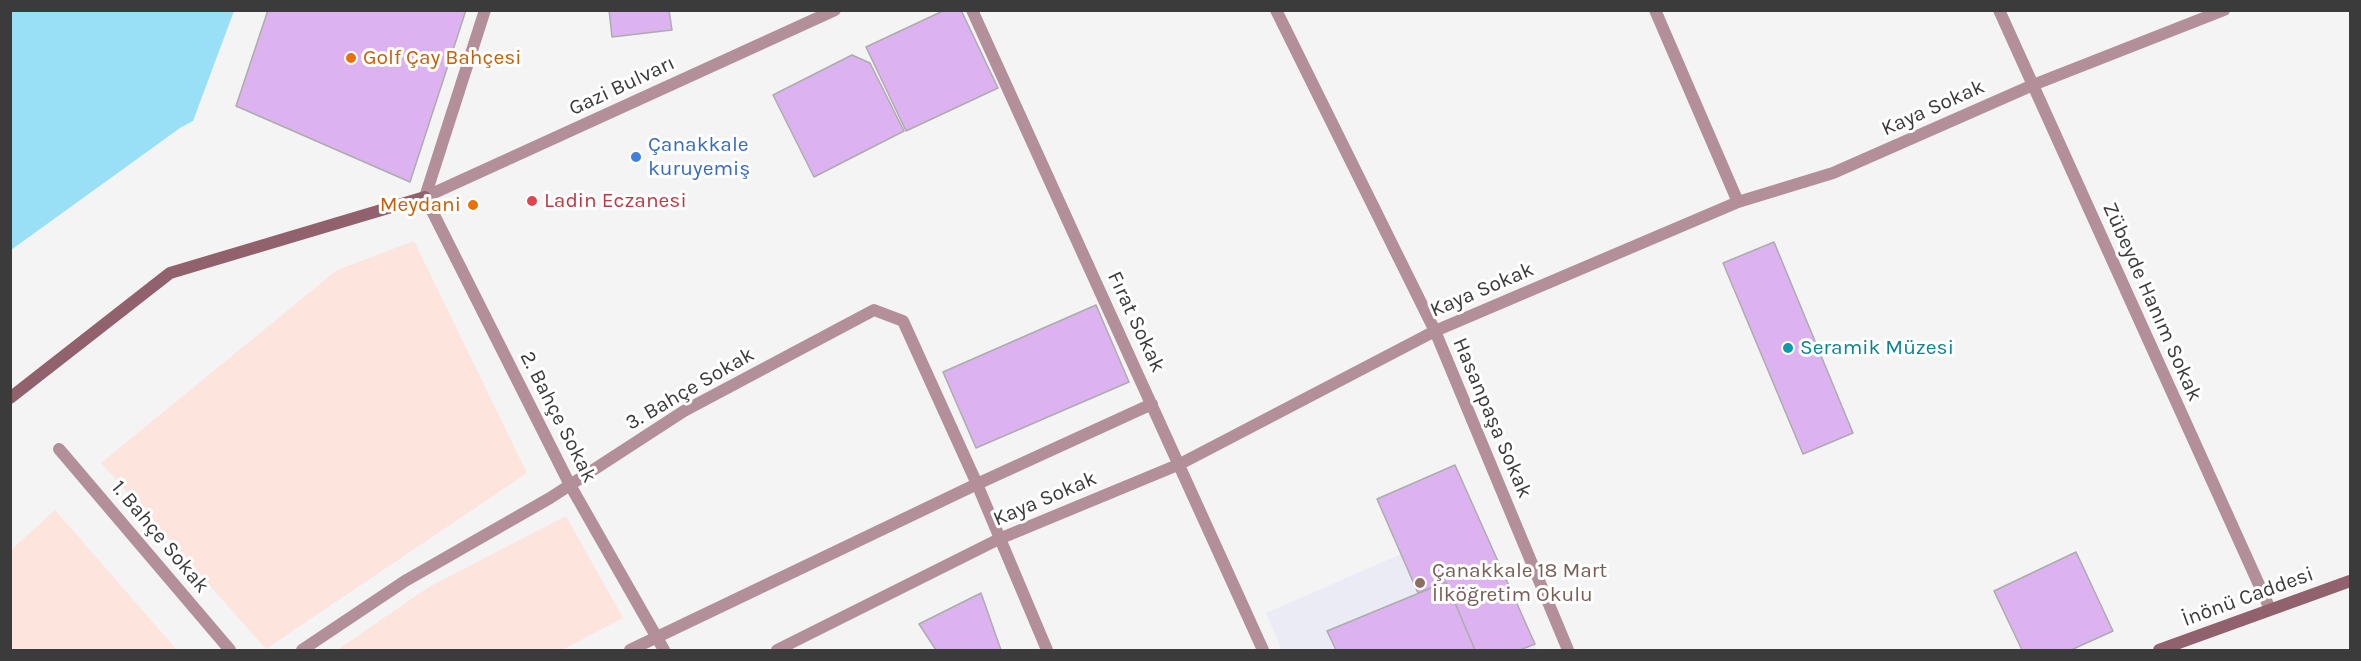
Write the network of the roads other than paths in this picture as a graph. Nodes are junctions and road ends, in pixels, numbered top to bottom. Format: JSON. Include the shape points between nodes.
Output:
{"nodes":[{"id":1,"x":485,"y":10,"type":"edge"},
{"id":2,"x":835,"y":10,"type":"edge"},
{"id":3,"x":972,"y":10,"type":"edge"},
{"id":4,"x":1276,"y":10,"type":"edge"},
{"id":5,"x":1655,"y":10,"type":"edge"},
{"id":6,"x":1999,"y":10,"type":"edge"},
{"id":7,"x":2224,"y":10,"type":"edge"},
{"id":8,"x":2033,"y":85,"type":"junction"},
{"id":9,"x":425,"y":197,"type":"junction"},
{"id":10,"x":1738,"y":202,"type":"junction"},
{"id":11,"x":1435,"y":331,"type":"junction"},
{"id":12,"x":10,"y":398,"type":"edge"},
{"id":13,"x":1152,"y":404,"type":"junction"},
{"id":14,"x":59,"y":449,"type":"dead end"},
{"id":15,"x":1180,"y":464,"type":"junction"},
{"id":16,"x":977,"y":484,"type":"junction"},
{"id":17,"x":570,"y":485,"type":"junction"},
{"id":18,"x":999,"y":538,"type":"junction"},
{"id":19,"x":2350,"y":581,"type":"edge"},
{"id":20,"x":2270,"y":609,"type":"junction"},
{"id":21,"x":656,"y":637,"type":"junction"},
{"id":22,"x":230,"y":651,"type":"edge"},
{"id":23,"x":302,"y":651,"type":"edge"},
{"id":24,"x":630,"y":651,"type":"edge"},
{"id":25,"x":664,"y":651,"type":"edge"},
{"id":26,"x":777,"y":651,"type":"edge"},
{"id":27,"x":1047,"y":651,"type":"edge"},
{"id":28,"x":1263,"y":651,"type":"edge"},
{"id":29,"x":1568,"y":651,"type":"edge"},
{"id":30,"x":2159,"y":651,"type":"edge"}],
"edges":[{"from":1,"to":9,"type":"street"},
{"from":2,"to":9,"type":"street","name":"Gazi Bulvarı"},
{"from":3,"to":13,"type":"street","name":"Fırat Sokak"},
{"from":4,"to":11,"type":"street","name":"Hasanpaşa Sokak"},
{"from":5,"to":10,"type":"street"},
{"from":6,"to":8,"type":"street","name":"Zübeyde Hanım Sokak"},
{"from":7,"to":8,"type":"street","name":"Kaya Sokak"},
{"from":8,"to":10,"type":"street","name":"Kaya Sokak","via":[[1833,173]]},
{"from":8,"to":20,"type":"street","name":"Zübeyde Hanım Sokak"},
{"from":9,"to":12,"type":"main road","via":[[170,273]]},
{"from":9,"to":17,"type":"street","name":"2. Bahçe Sokak"},
{"from":10,"to":11,"type":"street","name":"Kaya Sokak"},
{"from":11,"to":15,"type":"street","name":"Kaya Sokak"},
{"from":11,"to":29,"type":"street","name":"Hasanpaşa Sokak"},
{"from":13,"to":15,"type":"street","name":"Fırat Sokak"},
{"from":13,"to":16,"type":"street"},
{"from":14,"to":22,"type":"street","name":"1. Bahçe Sokak"},
{"from":15,"to":18,"type":"street","name":"Kaya Sokak"},
{"from":15,"to":28,"type":"street","name":"Fırat Sokak"},
{"from":16,"to":17,"type":"street","name":"3. Bahçe Sokak","via":[[903,321],[874,310],[684,411]]},
{"from":16,"to":18,"type":"street","name":"3. Bahçe Sokak"},
{"from":16,"to":21,"type":"street"},
{"from":17,"to":21,"type":"street","name":"2. Bahçe Sokak"},
{"from":17,"to":23,"type":"street","name":"3. Bahçe Sokak","via":[[405,581]]},
{"from":18,"to":26,"type":"street","name":"Kaya Sokak"},
{"from":18,"to":27,"type":"street","name":"3. Bahçe Sokak"},
{"from":19,"to":20,"type":"main road","name":"İnönü Caddesi"},
{"from":20,"to":30,"type":"main road","name":"İnönü Caddesi"},
{"from":21,"to":24,"type":"street"},
{"from":21,"to":25,"type":"street","name":"2. Bahçe Sokak"}]}
